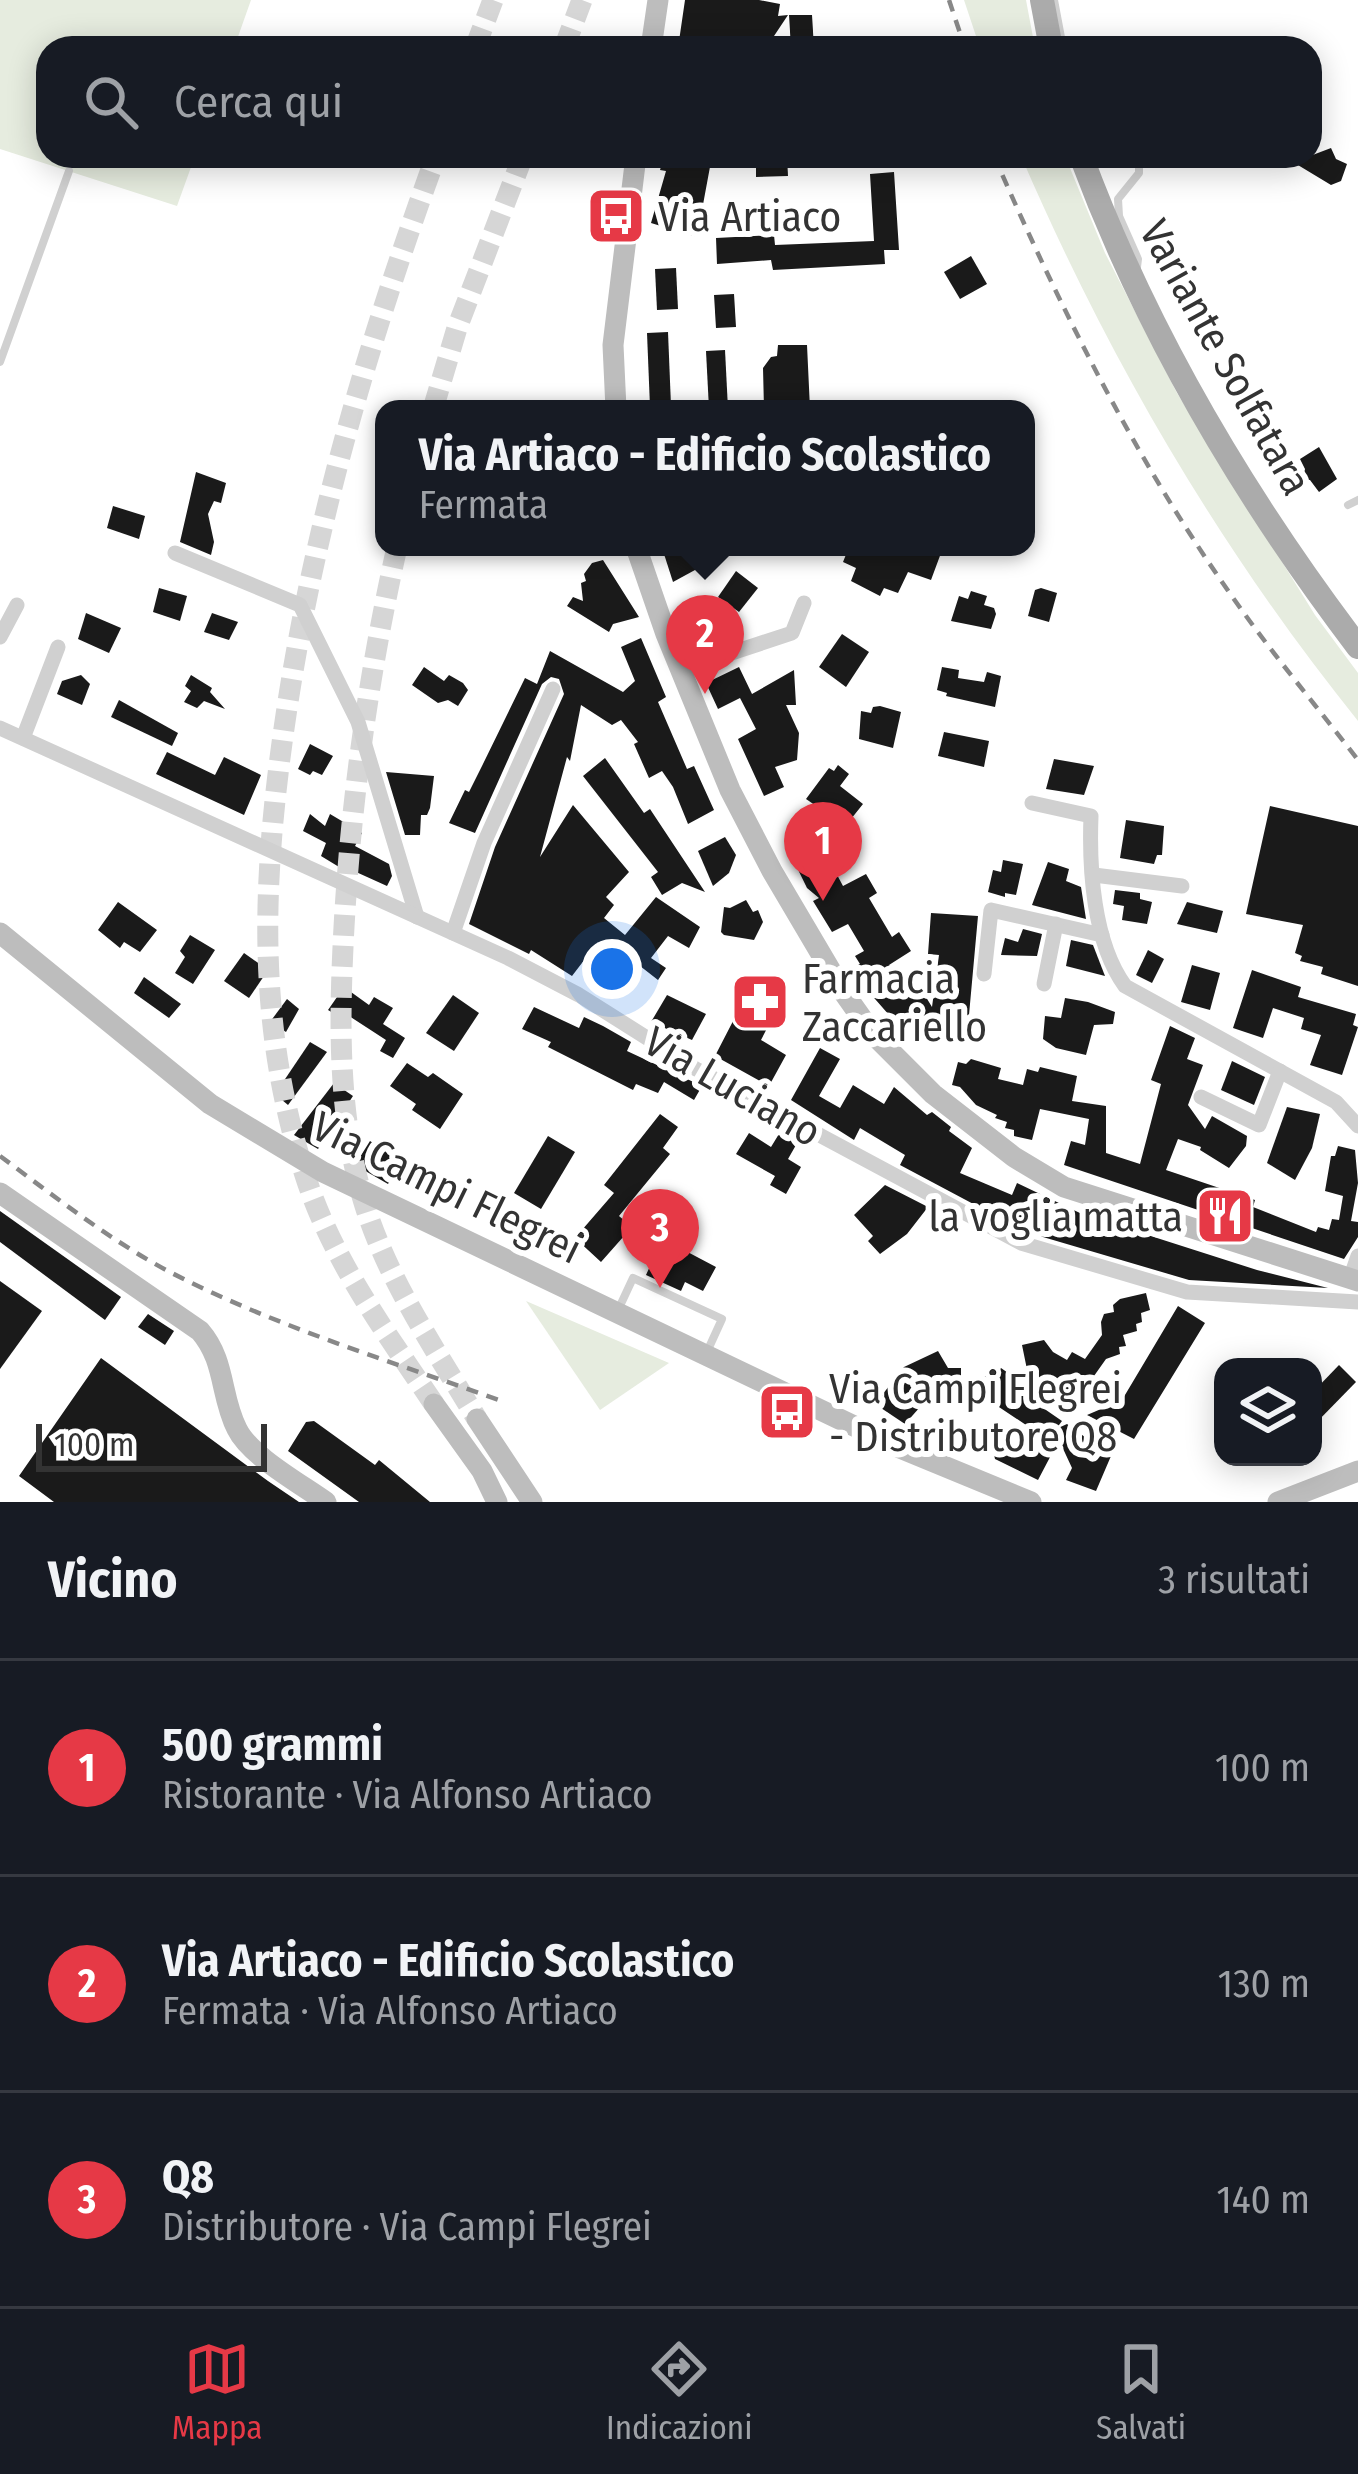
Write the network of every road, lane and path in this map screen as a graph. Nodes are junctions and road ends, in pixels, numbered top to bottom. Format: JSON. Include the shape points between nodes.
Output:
{"nodes":[{"id":1,"x":658,"y":0,"type":"edge"},
{"id":2,"x":1042,"y":0,"type":"edge"},
{"id":3,"x":1054,"y":0,"type":"edge"},
{"id":4,"x":653,"y":36,"type":"edge"},
{"id":5,"x":1049,"y":36,"type":"edge"},
{"id":6,"x":1061,"y":36,"type":"edge"},
{"id":7,"x":635,"y":168,"type":"edge"},
{"id":8,"x":1086,"y":168,"type":"edge"},
{"id":9,"x":1139,"y":168,"type":"edge"},
{"id":10,"x":69,"y":171,"type":"dead end"},
{"id":11,"x":1135,"y":280,"type":"junction"},
{"id":12,"x":0,"y":362,"type":"edge"},
{"id":13,"x":616,"y":400,"type":"edge"},
{"id":14,"x":1358,"y":500,"type":"edge"},
{"id":15,"x":1348,"y":505,"type":"dead end"},
{"id":16,"x":175,"y":553,"type":"dead end"},
{"id":17,"x":640,"y":556,"type":"edge"},
{"id":18,"x":804,"y":603,"type":"dead end"},
{"id":19,"x":17,"y":605,"type":"dead end"},
{"id":20,"x":0,"y":637,"type":"edge"},
{"id":21,"x":58,"y":647,"type":"dead end"},
{"id":22,"x":1358,"y":647,"type":"edge"},
{"id":23,"x":680,"y":670,"type":"junction"},
{"id":24,"x":553,"y":689,"type":"dead end"},
{"id":25,"x":0,"y":728,"type":"edge"},
{"id":26,"x":23,"y":739,"type":"junction"},
{"id":27,"x":1032,"y":803,"type":"dead end"},
{"id":28,"x":1094,"y":875,"type":"junction"},
{"id":29,"x":1182,"y":886,"type":"dead end"},
{"id":30,"x":417,"y":917,"type":"junction"},
{"id":31,"x":1056,"y":924,"type":"junction"},
{"id":32,"x":0,"y":933,"type":"edge"},
{"id":33,"x":453,"y":933,"type":"junction"},
{"id":34,"x":1102,"y":935,"type":"junction"},
{"id":35,"x":984,"y":974,"type":"dead end"},
{"id":36,"x":1044,"y":984,"type":"dead end"},
{"id":37,"x":1280,"y":1071,"type":"junction"},
{"id":38,"x":1201,"y":1097,"type":"dead end"},
{"id":39,"x":1358,"y":1126,"type":"edge"},
{"id":40,"x":0,"y":1193,"type":"edge"},
{"id":41,"x":1358,"y":1256,"type":"edge"},
{"id":42,"x":1354,"y":1280,"type":"edge"},
{"id":43,"x":1358,"y":1302,"type":"edge"},
{"id":44,"x":616,"y":1313,"type":"junction"},
{"id":45,"x":705,"y":1355,"type":"junction"},
{"id":46,"x":434,"y":1403,"type":"tunnel mouth"},
{"id":47,"x":477,"y":1419,"type":"tunnel mouth"},
{"id":48,"x":1358,"y":1472,"type":"edge"},
{"id":49,"x":528,"y":1498,"type":"edge"},
{"id":50,"x":326,"y":1502,"type":"edge"},
{"id":51,"x":497,"y":1502,"type":"edge"},
{"id":52,"x":1031,"y":1502,"type":"edge"},
{"id":53,"x":1278,"y":1502,"type":"edge"}],
"edges":[{"from":1,"to":4,"type":"main road"},
{"from":2,"to":5,"type":"main road"},
{"from":3,"to":6,"type":"lane"},
{"from":7,"to":13,"type":"main road","via":[[614,345]]},
{"from":8,"to":11,"type":"main road","name":"Variante Solfatara"},
{"from":9,"to":11,"type":"lane","via":[[1118,199],[1138,259]]},
{"from":10,"to":12,"type":"lane"},
{"from":11,"to":22,"type":"main road","name":"Variante Solfatara","via":[[1205,418]]},
{"from":14,"to":15,"type":"lane"},
{"from":16,"to":30,"type":"street","via":[[300,605],[358,722]]},
{"from":17,"to":23,"type":"main road"},
{"from":18,"to":23,"type":"street","via":[[792,633]]},
{"from":19,"to":20,"type":"street"},
{"from":21,"to":26,"type":"street"},
{"from":23,"to":42,"type":"main road","via":[[730,790],[844,993],[933,1094],[1064,1187]]},
{"from":24,"to":33,"type":"street"},
{"from":25,"to":26,"type":"street","name":"Via Luciano"},
{"from":26,"to":30,"type":"street","name":"Via Luciano"},
{"from":27,"to":28,"type":"street","via":[[1091,816]]},
{"from":28,"to":29,"type":"street"},
{"from":28,"to":34,"type":"street"},
{"from":30,"to":33,"type":"street","name":"Via Luciano"},
{"from":31,"to":34,"type":"street"},
{"from":31,"to":35,"type":"street","via":[[991,910]]},
{"from":31,"to":36,"type":"street"},
{"from":32,"to":44,"type":"main road","name":"Via Campi Flegrei","via":[[145,1055],[261,1136]]},
{"from":33,"to":43,"type":"street","name":"Via Luciano","via":[[1021,1243],[1187,1292]]},
{"from":34,"to":37,"type":"street","via":[[1125,986]]},
{"from":37,"to":38,"type":"street","via":[[1259,1125]]},
{"from":37,"to":39,"type":"street","via":[[1336,1102]]},
{"from":40,"to":50,"type":"main road","via":[[200,1331],[219,1359],[243,1439]]},
{"from":41,"to":42,"type":"street"},
{"from":44,"to":45,"type":"main road","name":"Via Campi Flegrei"},
{"from":44,"to":45,"type":"lane","via":[[633,1278],[722,1319]]},
{"from":45,"to":52,"type":"main road","name":"Via Campi Flegrei"},
{"from":46,"to":51,"type":"main road"},
{"from":47,"to":49,"type":"main road"},
{"from":48,"to":53,"type":"main road"}]}
